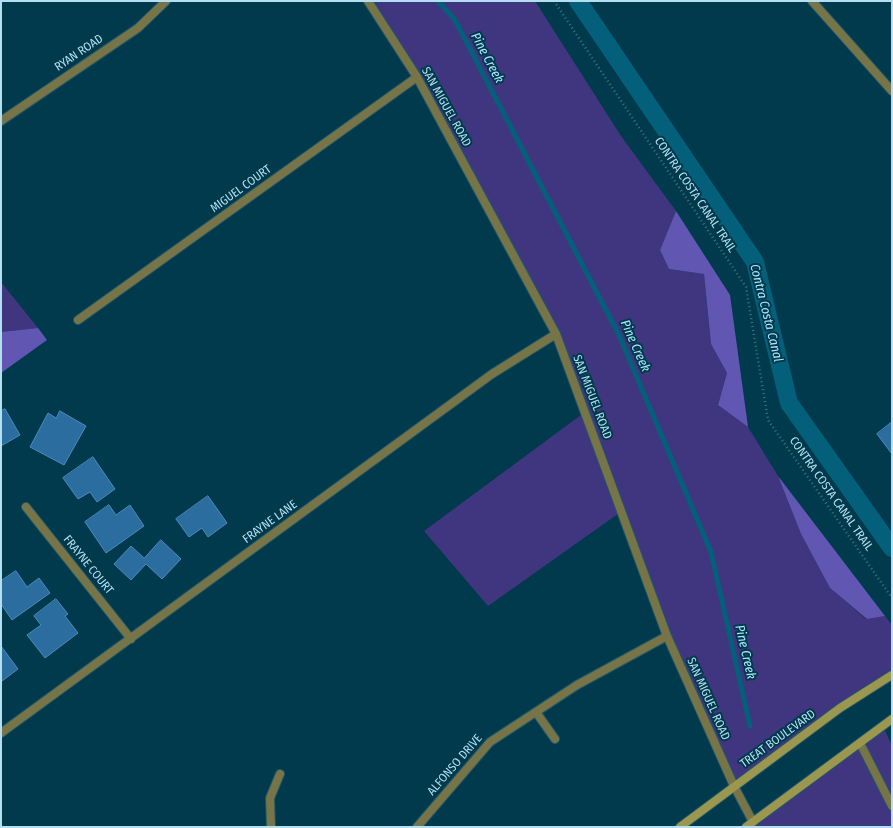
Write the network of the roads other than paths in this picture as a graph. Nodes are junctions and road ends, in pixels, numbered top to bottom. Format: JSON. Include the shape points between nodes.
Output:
{"nodes":[{"id":1,"x":166,"y":1,"type":"edge"},
{"id":2,"x":368,"y":1,"type":"edge"},
{"id":3,"x":812,"y":1,"type":"edge"},
{"id":4,"x":417,"y":77,"type":"junction"},
{"id":5,"x":892,"y":91,"type":"edge"},
{"id":6,"x":1,"y":121,"type":"edge"},
{"id":7,"x":78,"y":320,"type":"dead end"},
{"id":8,"x":556,"y":334,"type":"junction"},
{"id":9,"x":26,"y":507,"type":"dead end"},
{"id":10,"x":667,"y":636,"type":"junction"},
{"id":11,"x":131,"y":638,"type":"junction"},
{"id":12,"x":892,"y":675,"type":"edge"},
{"id":13,"x":536,"y":712,"type":"junction"},
{"id":14,"x":892,"y":719,"type":"edge"},
{"id":15,"x":1,"y":733,"type":"edge"},
{"id":16,"x":555,"y":740,"type":"dead end"},
{"id":17,"x":860,"y":742,"type":"junction"},
{"id":18,"x":280,"y":774,"type":"dead end"},
{"id":19,"x":734,"y":786,"type":"junction"},
{"id":20,"x":892,"y":806,"type":"edge"},
{"id":21,"x":750,"y":824,"type":"edge"},
{"id":22,"x":271,"y":827,"type":"edge"},
{"id":23,"x":417,"y":827,"type":"edge"},
{"id":24,"x":680,"y":827,"type":"edge"}],
"edges":[{"from":1,"to":6,"type":"street","name":"RYAN ROAD","via":[[138,28]]},
{"from":2,"to":4,"type":"street","name":"SAN MIGUEL ROAD"},
{"from":3,"to":5,"type":"street"},
{"from":4,"to":7,"type":"street","name":"MIGUEL COURT"},
{"from":4,"to":8,"type":"street","name":"SAN MIGUEL ROAD"},
{"from":8,"to":10,"type":"street","name":"SAN MIGUEL ROAD"},
{"from":8,"to":11,"type":"street","name":"FRAYNE LANE","via":[[492,374]]},
{"from":9,"to":11,"type":"street","name":"FRAYNE COURT"},
{"from":10,"to":13,"type":"street","name":"ALFONSO DRIVE","via":[[577,685]]},
{"from":10,"to":19,"type":"street","name":"SAN MIGUEL ROAD"},
{"from":11,"to":15,"type":"street","name":"FRAYNE LANE"},
{"from":12,"to":19,"type":"main road","name":"TREAT BOULEVARD","via":[[840,708]]},
{"from":13,"to":16,"type":"street"},
{"from":13,"to":23,"type":"street","name":"ALFONSO DRIVE","via":[[490,742]]},
{"from":14,"to":17,"type":"main road"},
{"from":17,"to":20,"type":"street"},
{"from":17,"to":21,"type":"main road"},
{"from":18,"to":22,"type":"street","via":[[270,798]]},
{"from":19,"to":21,"type":"street","name":"SAN MIGUEL ROAD"},
{"from":19,"to":24,"type":"main road","name":"TREAT BOULEVARD"}]}
